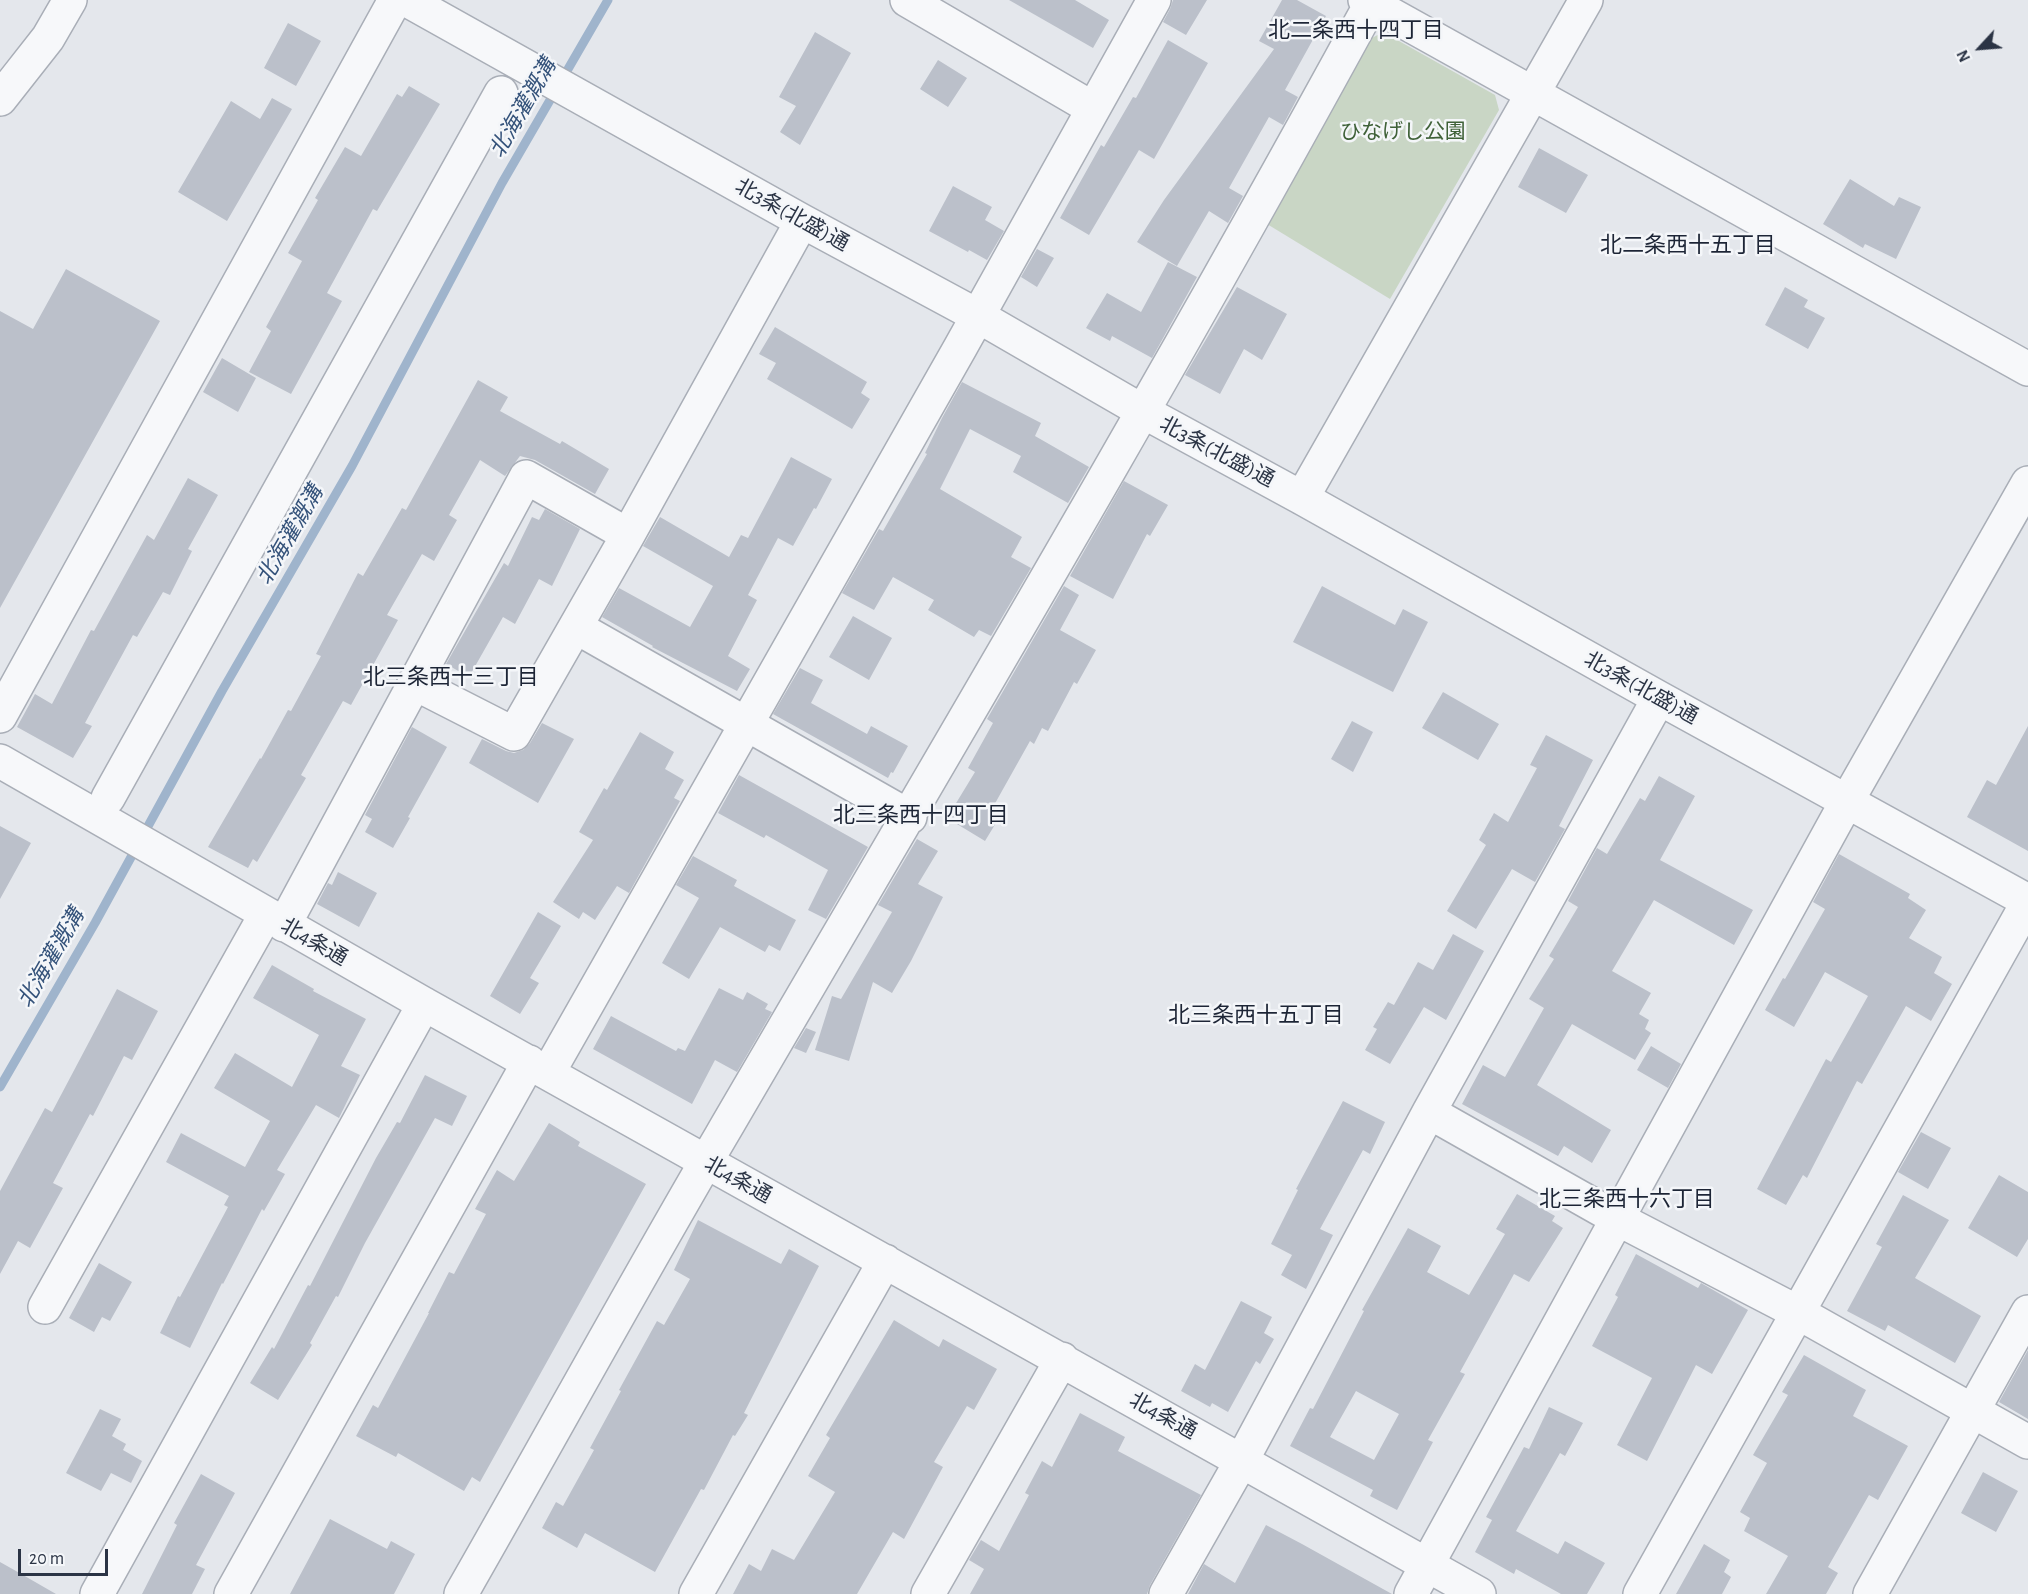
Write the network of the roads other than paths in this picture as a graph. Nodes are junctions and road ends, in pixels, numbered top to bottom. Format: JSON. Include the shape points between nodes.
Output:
{"nodes":[{"id":1,"x":70,"y":0,"type":"edge"},
{"id":2,"x":395,"y":0,"type":"edge"},
{"id":3,"x":407,"y":0,"type":"edge"},
{"id":4,"x":907,"y":0,"type":"edge"},
{"id":5,"x":1154,"y":0,"type":"edge"},
{"id":6,"x":1586,"y":0,"type":"edge"},
{"id":7,"x":1370,"y":1,"type":"edge"},
{"id":8,"x":501,"y":93,"type":"dead end"},
{"id":9,"x":1531,"y":93,"type":"junction"},
{"id":10,"x":0,"y":99,"type":"edge"},
{"id":11,"x":1092,"y":108,"type":"junction"},
{"id":12,"x":802,"y":221,"type":"junction"},
{"id":13,"x":978,"y":316,"type":"junction"},
{"id":14,"x":2028,"y":369,"type":"edge"},
{"id":15,"x":1144,"y":412,"type":"junction"},
{"id":16,"x":2028,"y":483,"type":"edge"},
{"id":17,"x":1302,"y":498,"type":"junction"},
{"id":18,"x":628,"y":535,"type":"junction"},
{"id":19,"x":576,"y":627,"type":"junction"},
{"id":20,"x":414,"y":683,"type":"junction"},
{"id":21,"x":1659,"y":698,"type":"junction"},
{"id":22,"x":0,"y":716,"type":"edge"},
{"id":23,"x":746,"y":723,"type":"junction"},
{"id":24,"x":0,"y":761,"type":"edge"},
{"id":25,"x":108,"y":798,"type":"dead end"},
{"id":26,"x":1847,"y":801,"type":"junction"},
{"id":27,"x":910,"y":817,"type":"junction"},
{"id":28,"x":2028,"y":902,"type":"edge"},
{"id":29,"x":275,"y":920,"type":"junction"},
{"id":30,"x":424,"y":1004,"type":"junction"},
{"id":31,"x":538,"y":1068,"type":"junction"},
{"id":32,"x":1429,"y":1112,"type":"junction"},
{"id":33,"x":706,"y":1162,"type":"junction"},
{"id":34,"x":1618,"y":1219,"type":"junction"},
{"id":35,"x":885,"y":1261,"type":"junction"},
{"id":36,"x":45,"y":1307,"type":"dead end"},
{"id":37,"x":1797,"y":1312,"type":"junction"},
{"id":38,"x":2028,"y":1312,"type":"edge"},
{"id":39,"x":1062,"y":1359,"type":"junction"},
{"id":40,"x":1972,"y":1412,"type":"junction"},
{"id":41,"x":2028,"y":1442,"type":"edge"},
{"id":42,"x":1242,"y":1460,"type":"junction"},
{"id":43,"x":1428,"y":1565,"type":"junction"},
{"id":44,"x":97,"y":1594,"type":"edge"},
{"id":45,"x":231,"y":1594,"type":"edge"},
{"id":46,"x":461,"y":1594,"type":"edge"},
{"id":47,"x":696,"y":1594,"type":"edge"},
{"id":48,"x":928,"y":1594,"type":"edge"},
{"id":49,"x":1166,"y":1594,"type":"edge"},
{"id":50,"x":1411,"y":1594,"type":"edge"},
{"id":51,"x":1479,"y":1594,"type":"edge"},
{"id":52,"x":1640,"y":1594,"type":"edge"},
{"id":53,"x":1870,"y":1594,"type":"edge"}],
"edges":[{"from":1,"to":10,"type":"street","via":[[48,38]]},
{"from":2,"to":22,"type":"street"},
{"from":3,"to":12,"type":"street","name":"北3条(北盛)通"},
{"from":4,"to":11,"type":"street"},
{"from":5,"to":11,"type":"street"},
{"from":6,"to":9,"type":"street"},
{"from":7,"to":9,"type":"street"},
{"from":7,"to":15,"type":"street"},
{"from":8,"to":25,"type":"street"},
{"from":9,"to":14,"type":"street"},
{"from":9,"to":17,"type":"street"},
{"from":11,"to":13,"type":"street"},
{"from":12,"to":13,"type":"street","name":"北3条(北盛)通"},
{"from":12,"to":18,"type":"street"},
{"from":13,"to":15,"type":"street","name":"北3条(北盛)通"},
{"from":13,"to":23,"type":"street"},
{"from":15,"to":17,"type":"street","name":"北3条(北盛)通"},
{"from":15,"to":27,"type":"street"},
{"from":16,"to":26,"type":"street"},
{"from":17,"to":21,"type":"street","name":"北3条(北盛)通"},
{"from":18,"to":19,"type":"street"},
{"from":18,"to":20,"type":"street","via":[[526,477]]},
{"from":19,"to":20,"type":"street","via":[[514,734]]},
{"from":19,"to":23,"type":"street"},
{"from":20,"to":29,"type":"street"},
{"from":21,"to":26,"type":"street","name":"北3条(北盛)通"},
{"from":21,"to":32,"type":"street"},
{"from":23,"to":27,"type":"street"},
{"from":23,"to":31,"type":"street"},
{"from":24,"to":29,"type":"street","name":"北4条通"},
{"from":26,"to":28,"type":"street","name":"北3条(北盛)通"},
{"from":26,"to":34,"type":"street"},
{"from":27,"to":33,"type":"street"},
{"from":28,"to":37,"type":"street"},
{"from":29,"to":30,"type":"street","name":"北4条通"},
{"from":29,"to":36,"type":"street"},
{"from":30,"to":31,"type":"street","name":"北4条通"},
{"from":30,"to":44,"type":"street"},
{"from":31,"to":33,"type":"street","name":"北4条通"},
{"from":31,"to":45,"type":"street"},
{"from":32,"to":34,"type":"street"},
{"from":32,"to":42,"type":"street"},
{"from":33,"to":35,"type":"street","name":"北4条通"},
{"from":33,"to":46,"type":"street"},
{"from":34,"to":37,"type":"street"},
{"from":34,"to":43,"type":"street"},
{"from":35,"to":39,"type":"street","name":"北4条通"},
{"from":35,"to":47,"type":"street"},
{"from":37,"to":40,"type":"street"},
{"from":37,"to":52,"type":"street"},
{"from":38,"to":40,"type":"street"},
{"from":39,"to":42,"type":"street","name":"北4条通"},
{"from":39,"to":48,"type":"street"},
{"from":40,"to":41,"type":"street"},
{"from":40,"to":53,"type":"street"},
{"from":42,"to":43,"type":"street","name":"北4条通"},
{"from":42,"to":49,"type":"street"},
{"from":43,"to":50,"type":"street"},
{"from":43,"to":51,"type":"street","name":"北4条通"}]}
